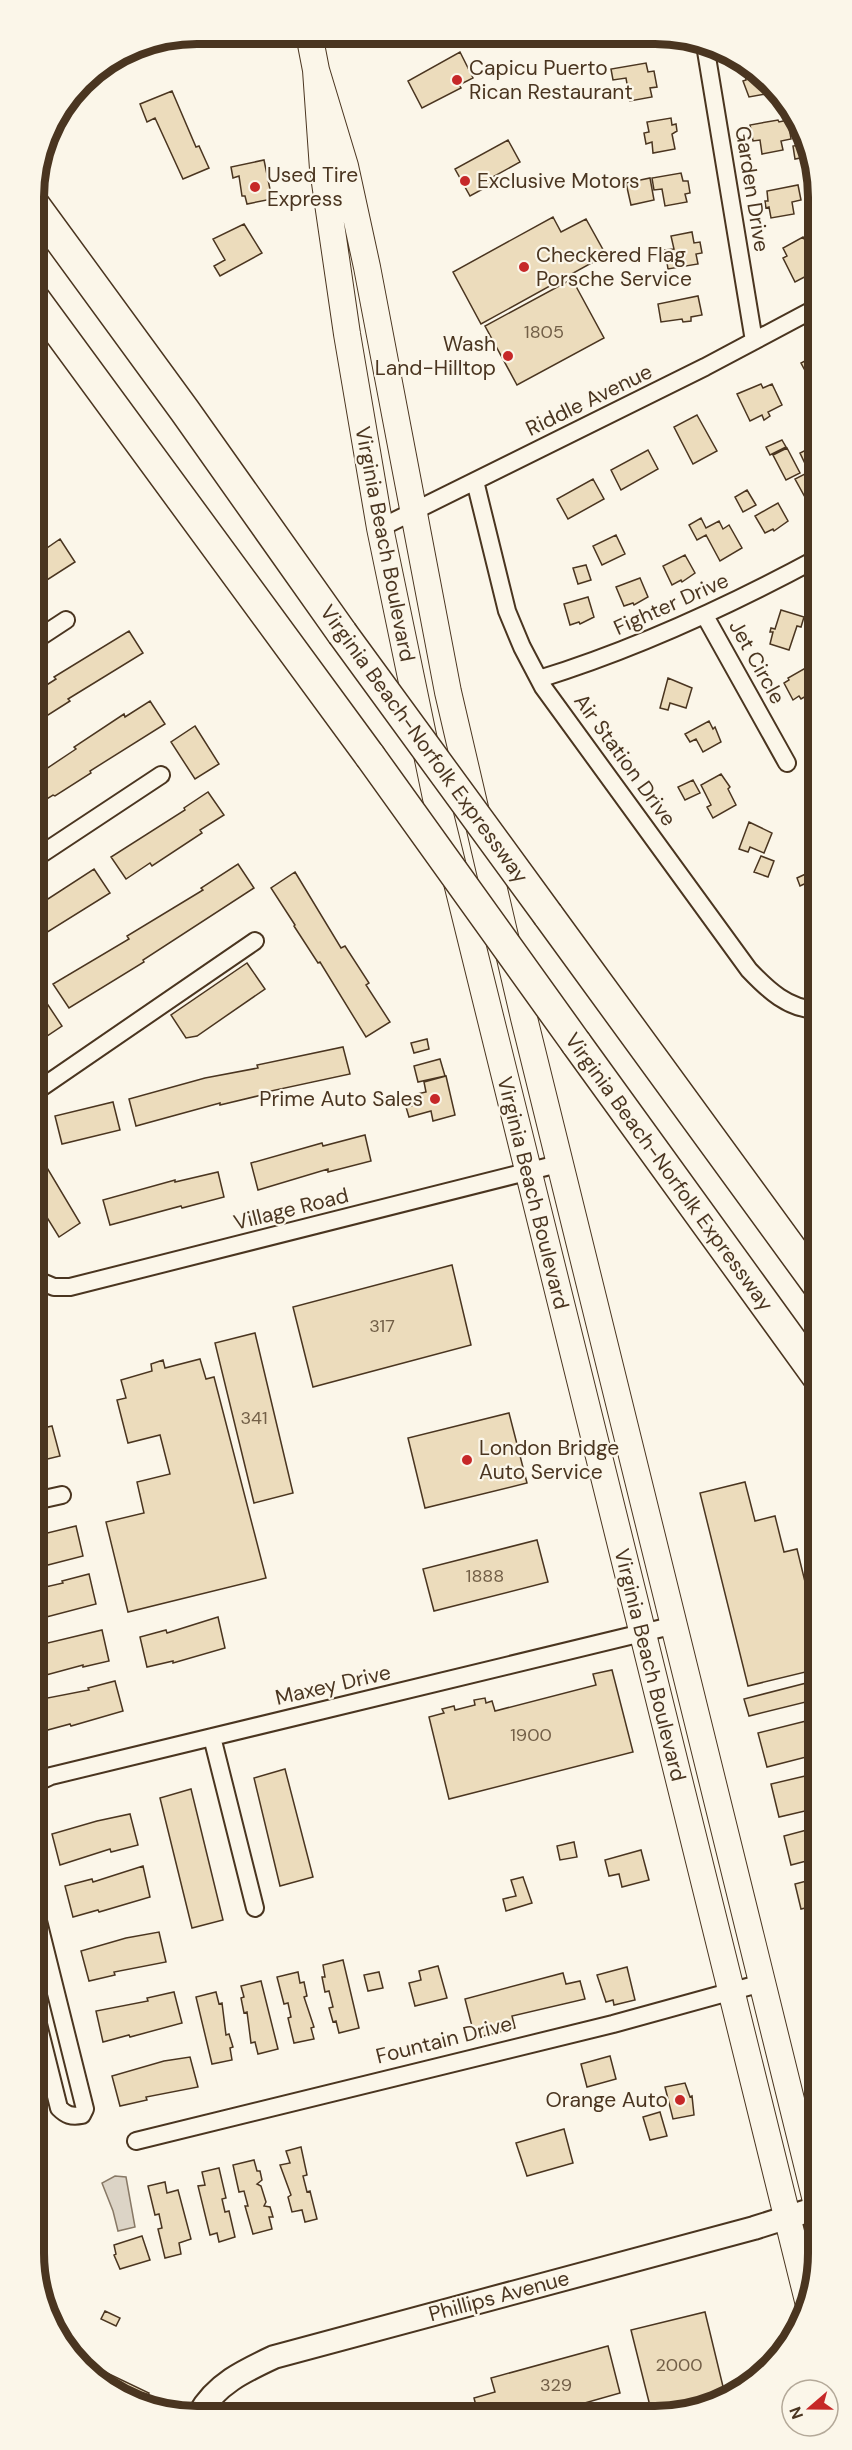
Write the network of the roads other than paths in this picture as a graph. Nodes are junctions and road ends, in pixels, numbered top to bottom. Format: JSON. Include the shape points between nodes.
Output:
{"nodes":[{"id":1,"x":311,"y":44,"type":"edge"},
{"id":2,"x":706,"y":53,"type":"edge"},
{"id":3,"x":316,"y":70,"type":"junction"},
{"id":4,"x":44,"y":207,"type":"edge"},
{"id":5,"x":44,"y":218,"type":"edge"},
{"id":6,"x":105,"y":302,"type":"junction"},
{"id":7,"x":44,"y":312,"type":"edge"},
{"id":8,"x":808,"y":312,"type":"edge"},
{"id":9,"x":754,"y":341,"type":"junction"},
{"id":10,"x":475,"y":481,"type":"junction"},
{"id":11,"x":413,"y":512,"type":"junction"},
{"id":12,"x":380,"y":528,"type":"junction"},
{"id":13,"x":808,"y":563,"type":"edge"},
{"id":14,"x":705,"y":616,"type":"junction"},
{"id":15,"x":66,"y":620,"type":"dead end"},
{"id":16,"x":44,"y":634,"type":"edge"},
{"id":17,"x":539,"y":679,"type":"junction"},
{"id":18,"x":787,"y":763,"type":"dead end"},
{"id":19,"x":161,"y":774,"type":"dead end"},
{"id":20,"x":44,"y":852,"type":"edge"},
{"id":21,"x":255,"y":941,"type":"dead end"},
{"id":22,"x":808,"y":1008,"type":"edge"},
{"id":23,"x":44,"y":1086,"type":"edge"},
{"id":24,"x":558,"y":1164,"type":"junction"},
{"id":25,"x":528,"y":1171,"type":"junction"},
{"id":26,"x":808,"y":1272,"type":"edge"},
{"id":27,"x":44,"y":1283,"type":"edge"},
{"id":28,"x":808,"y":1362,"type":"edge"},
{"id":29,"x":62,"y":1495,"type":"dead end"},
{"id":30,"x":44,"y":1499,"type":"edge"},
{"id":31,"x":675,"y":1625,"type":"junction"},
{"id":32,"x":642,"y":1634,"type":"junction"},
{"id":33,"x":213,"y":1737,"type":"junction"},
{"id":34,"x":44,"y":1779,"type":"edge"},
{"id":35,"x":255,"y":1908,"type":"dead end"},
{"id":36,"x":44,"y":1945,"type":"edge"},
{"id":37,"x":762,"y":1983,"type":"junction"},
{"id":38,"x":730,"y":1992,"type":"junction"},
{"id":39,"x":44,"y":2048,"type":"edge"},
{"id":40,"x":136,"y":2140,"type":"dead end"},
{"id":41,"x":808,"y":2169,"type":"edge"},
{"id":42,"x":808,"y":2212,"type":"edge"},
{"id":43,"x":787,"y":2217,"type":"junction"},
{"id":44,"x":805,"y":2288,"type":"edge"},
{"id":45,"x":204,"y":2406,"type":"edge"}],
"edges":[{"from":1,"to":3,"type":"main road","name":"Virginia Beach Boulevard"},
{"from":2,"to":9,"type":"street","name":"Garden Drive"},
{"from":3,"to":11,"type":"main road","name":"Virginia Beach Boulevard","via":[[345,166]]},
{"from":3,"to":12,"type":"main road","name":"Virginia Beach Boulevard","via":[[332,236]]},
{"from":4,"to":6,"type":"highway"},
{"from":5,"to":6,"type":"highway","name":"Virginia Beach-Norfolk Expressway"},
{"from":6,"to":26,"type":"highway","name":"Virginia Beach-Norfolk Expressway","bridge":true},
{"from":7,"to":28,"type":"highway","name":"Virginia Beach-Norfolk Expressway","bridge":true},
{"from":8,"to":9,"type":"street","name":"Riddle Avenue"},
{"from":9,"to":10,"type":"street","name":"Riddle Avenue"},
{"from":10,"to":11,"type":"street","name":"Riddle Avenue"},
{"from":10,"to":17,"type":"street","name":"Air Station Drive","via":[[507,611]]},
{"from":11,"to":12,"type":"street","name":"Riddle Avenue"},
{"from":11,"to":24,"type":"main road","name":"Virginia Beach Boulevard","via":[[448,693]]},
{"from":12,"to":25,"type":"main road","name":"Virginia Beach Boulevard","via":[[436,798]]},
{"from":13,"to":14,"type":"street","name":"Fighter Drive"},
{"from":14,"to":17,"type":"street","name":"Fighter Drive","via":[[598,660]]},
{"from":14,"to":18,"type":"street","name":"Jet Circle"},
{"from":15,"to":16,"type":"street"},
{"from":17,"to":22,"type":"street","name":"Air Station Drive","via":[[749,970],[788,1003]]},
{"from":19,"to":20,"type":"street"},
{"from":21,"to":23,"type":"street"},
{"from":24,"to":25,"type":"street","name":"Village Road"},
{"from":24,"to":31,"type":"main road","name":"Virginia Beach Boulevard"},
{"from":25,"to":27,"type":"street","name":"Village Road","via":[[69,1287]]},
{"from":25,"to":32,"type":"main road","name":"Virginia Beach Boulevard"},
{"from":29,"to":30,"type":"street"},
{"from":31,"to":32,"type":"street","name":"Maxey Drive"},
{"from":31,"to":37,"type":"main road","name":"Virginia Beach Boulevard"},
{"from":32,"to":33,"type":"street","name":"Maxey Drive"},
{"from":32,"to":38,"type":"main road","name":"Virginia Beach Boulevard"},
{"from":33,"to":34,"type":"street","name":"Maxey Drive"},
{"from":33,"to":35,"type":"street"},
{"from":36,"to":39,"type":"street","via":[[85,2109],[82,2115],[65,2114],[59,2108]]},
{"from":37,"to":38,"type":"street","name":"Fountain Drive"},
{"from":37,"to":41,"type":"main road","name":"Virginia Beach Boulevard"},
{"from":38,"to":40,"type":"street","name":"Fountain Drive"},
{"from":38,"to":43,"type":"main road","name":"Virginia Beach Boulevard"},
{"from":42,"to":43,"type":"street","name":"Phillips Avenue"},
{"from":43,"to":44,"type":"main road","name":"Virginia Beach Boulevard"},
{"from":43,"to":45,"type":"street","name":"Phillips Avenue","via":[[274,2357],[231,2379]]}]}
